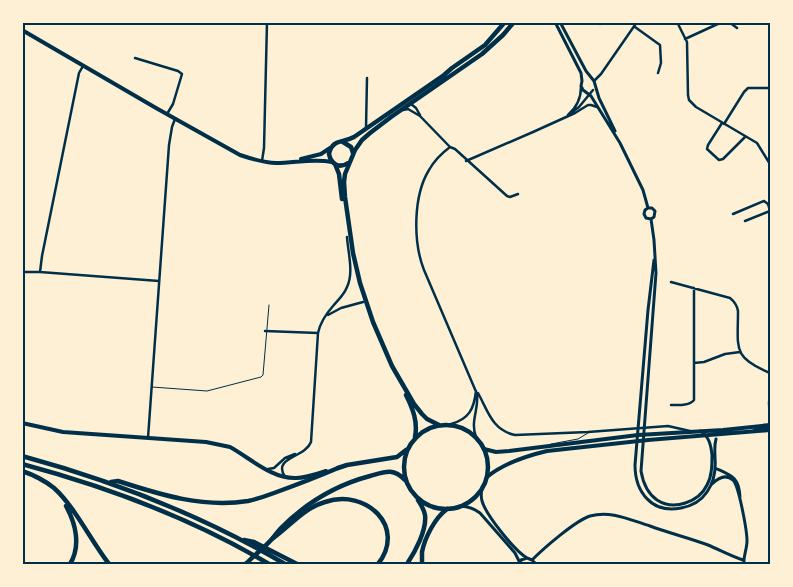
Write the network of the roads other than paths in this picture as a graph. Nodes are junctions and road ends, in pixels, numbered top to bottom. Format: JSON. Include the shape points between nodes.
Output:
{"nodes":[{"id":1,"x":267,"y":22,"type":"edge"},
{"id":2,"x":505,"y":22,"type":"edge"},
{"id":3,"x":514,"y":22,"type":"edge"},
{"id":4,"x":555,"y":22,"type":"edge"},
{"id":5,"x":560,"y":22,"type":"edge"},
{"id":6,"x":596,"y":22,"type":"edge"},
{"id":7,"x":600,"y":22,"type":"edge"},
{"id":8,"x":637,"y":22,"type":"edge"},
{"id":9,"x":678,"y":22,"type":"edge"},
{"id":10,"x":722,"y":22,"type":"edge"},
{"id":11,"x":729,"y":22,"type":"edge"},
{"id":12,"x":635,"y":27,"type":"junction"},
{"id":13,"x":737,"y":28,"type":"dead end"},
{"id":14,"x":22,"y":30,"type":"edge"},
{"id":15,"x":685,"y":39,"type":"junction"},
{"id":16,"x":135,"y":58,"type":"dead end"},
{"id":17,"x":84,"y":65,"type":"junction"},
{"id":18,"x":658,"y":73,"type":"dead end"},
{"id":19,"x":367,"y":78,"type":"dead end"},
{"id":20,"x":582,"y":81,"type":"junction"},
{"id":21,"x":594,"y":81,"type":"junction"},
{"id":22,"x":581,"y":86,"type":"junction"},
{"id":23,"x":770,"y":88,"type":"edge"},
{"id":24,"x":588,"y":93,"type":"junction"},
{"id":25,"x":405,"y":102,"type":"junction"},
{"id":26,"x":411,"y":103,"type":"junction"},
{"id":27,"x":600,"y":109,"type":"junction"},
{"id":28,"x":399,"y":111,"type":"junction"},
{"id":29,"x":167,"y":114,"type":"junction"},
{"id":30,"x":420,"y":116,"type":"junction"},
{"id":31,"x":567,"y":116,"type":"junction"},
{"id":32,"x":175,"y":119,"type":"junction"},
{"id":33,"x":723,"y":124,"type":"junction"},
{"id":34,"x":366,"y":128,"type":"junction"},
{"id":35,"x":745,"y":136,"type":"junction"},
{"id":36,"x":343,"y":142,"type":"junction"},
{"id":37,"x":620,"y":143,"type":"junction"},
{"id":38,"x":450,"y":147,"type":"junction"},
{"id":39,"x":330,"y":148,"type":"junction"},
{"id":40,"x":353,"y":155,"type":"junction"},
{"id":41,"x":770,"y":156,"type":"edge"},
{"id":42,"x":767,"y":159,"type":"junction"},
{"id":43,"x":262,"y":161,"type":"junction"},
{"id":44,"x":466,"y":161,"type":"junction"},
{"id":45,"x":291,"y":162,"type":"junction"},
{"id":46,"x":350,"y":162,"type":"junction"},
{"id":47,"x":333,"y":163,"type":"junction"},
{"id":48,"x":770,"y":164,"type":"edge"},
{"id":49,"x":518,"y":194,"type":"dead end"},
{"id":50,"x":648,"y":208,"type":"junction"},
{"id":51,"x":770,"y":211,"type":"edge"},
{"id":52,"x":733,"y":214,"type":"dead end"},
{"id":53,"x":652,"y":219,"type":"junction"},
{"id":54,"x":745,"y":222,"type":"dead end"},
{"id":55,"x":348,"y":237,"type":"junction"},
{"id":56,"x":655,"y":254,"type":"junction"},
{"id":57,"x":22,"y":272,"type":"edge"},
{"id":58,"x":40,"y":272,"type":"junction"},
{"id":59,"x":159,"y":280,"type":"junction"},
{"id":60,"x":671,"y":282,"type":"dead end"},
{"id":61,"x":694,"y":288,"type":"junction"},
{"id":62,"x":363,"y":302,"type":"junction"},
{"id":63,"x":269,"y":305,"type":"dead end"},
{"id":64,"x":326,"y":316,"type":"junction"},
{"id":65,"x":266,"y":331,"type":"junction"},
{"id":66,"x":318,"y":333,"type":"junction"},
{"id":67,"x":740,"y":352,"type":"junction"},
{"id":68,"x":694,"y":363,"type":"junction"},
{"id":69,"x":770,"y":373,"type":"edge"},
{"id":70,"x":151,"y":387,"type":"junction"},
{"id":71,"x":476,"y":389,"type":"junction"},
{"id":72,"x":770,"y":391,"type":"edge"},
{"id":73,"x":671,"y":405,"type":"dead end"},
{"id":74,"x":22,"y":423,"type":"edge"},
{"id":75,"x":451,"y":424,"type":"junction"},
{"id":76,"x":770,"y":424,"type":"edge"},
{"id":77,"x":439,"y":425,"type":"junction"},
{"id":78,"x":770,"y":430,"type":"edge"},
{"id":79,"x":691,"y":431,"type":"junction"},
{"id":80,"x":700,"y":431,"type":"junction"},
{"id":81,"x":588,"y":432,"type":"junction"},
{"id":82,"x":723,"y":432,"type":"junction"},
{"id":83,"x":750,"y":432,"type":"junction"},
{"id":84,"x":712,"y":434,"type":"junction"},
{"id":85,"x":706,"y":436,"type":"junction"},
{"id":86,"x":415,"y":437,"type":"junction"},
{"id":87,"x":476,"y":437,"type":"junction"},
{"id":88,"x":148,"y":438,"type":"junction"},
{"id":89,"x":710,"y":443,"type":"junction"},
{"id":90,"x":534,"y":447,"type":"junction"},
{"id":91,"x":484,"y":449,"type":"junction"},
{"id":92,"x":407,"y":450,"type":"junction"},
{"id":93,"x":301,"y":452,"type":"junction"},
{"id":94,"x":22,"y":456,"type":"edge"},
{"id":95,"x":22,"y":464,"type":"edge"},
{"id":96,"x":262,"y":467,"type":"junction"},
{"id":97,"x":338,"y":468,"type":"junction"},
{"id":98,"x":715,"y":468,"type":"junction"},
{"id":99,"x":22,"y":471,"type":"edge"},
{"id":100,"x":711,"y":472,"type":"junction"},
{"id":101,"x":714,"y":476,"type":"junction"},
{"id":102,"x":487,"y":477,"type":"junction"},
{"id":103,"x":286,"y":478,"type":"junction"},
{"id":104,"x":718,"y":478,"type":"junction"},
{"id":105,"x":406,"y":480,"type":"junction"},
{"id":106,"x":109,"y":482,"type":"junction"},
{"id":107,"x":712,"y":484,"type":"junction"},
{"id":108,"x":52,"y":486,"type":"junction"},
{"id":109,"x":482,"y":489,"type":"junction"},
{"id":110,"x":416,"y":497,"type":"junction"},
{"id":111,"x":741,"y":505,"type":"junction"},
{"id":112,"x":460,"y":506,"type":"junction"},
{"id":113,"x":446,"y":509,"type":"junction"},
{"id":114,"x":241,"y":540,"type":"junction"},
{"id":115,"x":271,"y":540,"type":"junction"},
{"id":116,"x":526,"y":558,"type":"junction"},
{"id":117,"x":532,"y":560,"type":"junction"},
{"id":118,"x":744,"y":562,"type":"edge"},
{"id":119,"x":70,"y":564,"type":"edge"},
{"id":120,"x":109,"y":564,"type":"edge"},
{"id":121,"x":246,"y":564,"type":"edge"},
{"id":122,"x":269,"y":564,"type":"edge"},
{"id":123,"x":285,"y":564,"type":"edge"},
{"id":124,"x":297,"y":564,"type":"edge"},
{"id":125,"x":378,"y":564,"type":"edge"},
{"id":126,"x":407,"y":564,"type":"edge"},
{"id":127,"x":422,"y":564,"type":"edge"},
{"id":128,"x":520,"y":564,"type":"edge"},
{"id":129,"x":536,"y":564,"type":"edge"}],
"edges":[{"from":1,"to":43,"type":"street"},
{"from":2,"to":25,"type":"main road","via":[[485,45]]},
{"from":3,"to":26,"type":"main road","via":[[482,54]]},
{"from":4,"to":20,"type":"street"},
{"from":5,"to":21,"type":"street"},
{"from":6,"to":7,"type":"street"},
{"from":8,"to":12,"type":"street"},
{"from":9,"to":15,"type":"street"},
{"from":10,"to":15,"type":"street"},
{"from":11,"to":13,"type":"street"},
{"from":12,"to":18,"type":"street","via":[[660,45]]},
{"from":12,"to":21,"type":"street"},
{"from":14,"to":17,"type":"main road"},
{"from":15,"to":33,"type":"street","via":[[689,100]]},
{"from":16,"to":29,"type":"street","via":[[182,74]]},
{"from":17,"to":29,"type":"main road"},
{"from":17,"to":58,"type":"street","via":[[79,73]]},
{"from":19,"to":34,"type":"street"},
{"from":20,"to":21,"type":"street","via":[[586,78]]},
{"from":20,"to":22,"type":"street"},
{"from":21,"to":24,"type":"street"},
{"from":21,"to":37,"type":"street"},
{"from":22,"to":24,"type":"street"},
{"from":22,"to":31,"type":"street","via":[[580,98]]},
{"from":23,"to":33,"type":"street","via":[[748,88]]},
{"from":24,"to":27,"type":"street"},
{"from":24,"to":31,"type":"street"},
{"from":25,"to":26,"type":"street"},
{"from":25,"to":34,"type":"main road"},
{"from":26,"to":28,"type":"main road"},
{"from":26,"to":30,"type":"street"},
{"from":27,"to":31,"type":"street","via":[[588,105]]},
{"from":27,"to":37,"type":"street"},
{"from":28,"to":30,"type":"street","via":[[408,109]]},
{"from":28,"to":40,"type":"main road","via":[[362,140]]},
{"from":29,"to":32,"type":"main road"},
{"from":30,"to":38,"type":"street"},
{"from":31,"to":44,"type":"street"},
{"from":32,"to":43,"type":"main road","via":[[234,152]]},
{"from":32,"to":59,"type":"street","via":[[170,136]]},
{"from":33,"to":35,"type":"street"},
{"from":33,"to":35,"type":"street","via":[[707,149],[719,160]]},
{"from":34,"to":36,"type":"main road"},
{"from":35,"to":42,"type":"street","via":[[756,143]]},
{"from":36,"to":39,"type":"main road"},
{"from":36,"to":40,"type":"main road","via":[[350,146]]},
{"from":37,"to":50,"type":"street","via":[[643,190]]},
{"from":38,"to":44,"type":"street"},
{"from":38,"to":71,"type":"street","via":[[430,168],[420,191],[418,247],[433,293]]},
{"from":39,"to":45,"type":"main road","via":[[321,154]]},
{"from":39,"to":47,"type":"main road"},
{"from":40,"to":46,"type":"main road"},
{"from":41,"to":42,"type":"street"},
{"from":42,"to":48,"type":"street"},
{"from":43,"to":45,"type":"main road"},
{"from":44,"to":49,"type":"street","via":[[507,196]]},
{"from":45,"to":47,"type":"main road","via":[[316,160]]},
{"from":46,"to":47,"type":"main road","via":[[344,166]]},
{"from":46,"to":77,"type":"main road","via":[[345,174],[345,197],[353,253],[366,304],[384,349],[414,404],[427,419]]},
{"from":47,"to":55,"type":"main road","via":[[339,174]]},
{"from":50,"to":53,"type":"street","via":[[655,212]]},
{"from":50,"to":53,"type":"street","via":[[644,214]]},
{"from":51,"to":52,"type":"street","via":[[764,201]]},
{"from":51,"to":54,"type":"street"},
{"from":53,"to":56,"type":"street"},
{"from":55,"to":62,"type":"main road"},
{"from":55,"to":64,"type":"street","via":[[350,278],[346,291]]},
{"from":56,"to":100,"type":"street","via":[[640,471],[650,494],[670,504],[683,504],[700,495]]},
{"from":56,"to":107,"type":"street","via":[[636,451],[638,486],[650,501],[661,507],[678,509],[702,498]]},
{"from":57,"to":58,"type":"street"},
{"from":58,"to":59,"type":"street"},
{"from":59,"to":70,"type":"street"},
{"from":60,"to":61,"type":"street"},
{"from":61,"to":67,"type":"street","via":[[734,301],[738,311]]},
{"from":61,"to":68,"type":"street"},
{"from":62,"to":64,"type":"street"},
{"from":62,"to":86,"type":"main road","via":[[382,350],[412,409]]},
{"from":63,"to":65,"type":"lane"},
{"from":64,"to":66,"type":"street"},
{"from":65,"to":66,"type":"street"},
{"from":65,"to":70,"type":"lane","via":[[261,377],[207,391]]},
{"from":66,"to":93,"type":"street","via":[[310,442]]},
{"from":67,"to":68,"type":"street"},
{"from":67,"to":69,"type":"street","via":[[751,364]]},
{"from":68,"to":73,"type":"street","via":[[694,400],[689,404]]},
{"from":70,"to":88,"type":"street"},
{"from":71,"to":75,"type":"street","via":[[468,416]]},
{"from":71,"to":81,"type":"street","via":[[494,423],[515,435]]},
{"from":71,"to":87,"type":"street","via":[[478,403],[473,425]]},
{"from":72,"to":76,"type":"street"},
{"from":74,"to":88,"type":"main road","via":[[62,432]]},
{"from":75,"to":77,"type":"main road"},
{"from":75,"to":87,"type":"main road"},
{"from":76,"to":82,"type":"main road"},
{"from":76,"to":83,"type":"street","via":[[768,428]]},
{"from":77,"to":86,"type":"main road"},
{"from":78,"to":83,"type":"main road"},
{"from":79,"to":80,"type":"main road"},
{"from":79,"to":81,"type":"street","via":[[668,426]]},
{"from":79,"to":90,"type":"main road"},
{"from":80,"to":84,"type":"main road"},
{"from":80,"to":85,"type":"street"},
{"from":81,"to":90,"type":"lane","via":[[578,439]]},
{"from":82,"to":83,"type":"main road"},
{"from":82,"to":84,"type":"main road"},
{"from":82,"to":84,"type":"street"},
{"from":84,"to":85,"type":"main road"},
{"from":84,"to":89,"type":"street"},
{"from":84,"to":98,"type":"street"},
{"from":85,"to":89,"type":"street"},
{"from":85,"to":102,"type":"main road","via":[[547,451],[506,465]]},
{"from":86,"to":92,"type":"main road"},
{"from":87,"to":91,"type":"main road"},
{"from":88,"to":96,"type":"main road","via":[[230,446]]},
{"from":89,"to":100,"type":"street"},
{"from":90,"to":91,"type":"main road","via":[[496,452]]},
{"from":91,"to":102,"type":"main road"},
{"from":92,"to":97,"type":"main road","via":[[397,457]]},
{"from":92,"to":105,"type":"main road"},
{"from":93,"to":96,"type":"street","via":[[285,458],[274,468]]},
{"from":93,"to":103,"type":"street","via":[[282,466]]},
{"from":94,"to":106,"type":"main road"},
{"from":95,"to":122,"type":"main road","via":[[144,504]]},
{"from":96,"to":103,"type":"main road"},
{"from":97,"to":103,"type":"main road","via":[[306,477]]},
{"from":97,"to":106,"type":"main road","via":[[256,499],[228,503],[186,500],[118,481]]},
{"from":98,"to":100,"type":"street"},
{"from":98,"to":101,"type":"street"},
{"from":98,"to":111,"type":"street","via":[[736,480]]},
{"from":99,"to":108,"type":"main road"},
{"from":100,"to":101,"type":"street"},
{"from":101,"to":104,"type":"street"},
{"from":101,"to":107,"type":"street"},
{"from":102,"to":109,"type":"main road"},
{"from":104,"to":107,"type":"street"},
{"from":104,"to":111,"type":"street","via":[[726,477],[733,481]]},
{"from":105,"to":110,"type":"main road"},
{"from":105,"to":115,"type":"main road","via":[[390,471],[347,483],[317,499]]},
{"from":106,"to":114,"type":"main road","via":[[182,511]]},
{"from":108,"to":119,"type":"main road","via":[[68,510],[74,527],[76,551]]},
{"from":108,"to":120,"type":"main road"},
{"from":109,"to":112,"type":"main road","via":[[471,501]]},
{"from":109,"to":116,"type":"street","via":[[482,502],[488,514]]},
{"from":110,"to":113,"type":"main road"},
{"from":110,"to":126,"type":"main road","via":[[424,509],[425,518],[419,542]]},
{"from":111,"to":118,"type":"street","via":[[747,538]]},
{"from":112,"to":113,"type":"main road"},
{"from":112,"to":128,"type":"street","via":[[480,513],[515,553]]},
{"from":113,"to":127,"type":"main road","via":[[428,537]]},
{"from":114,"to":123,"type":"main road"},
{"from":114,"to":124,"type":"main road","via":[[254,542]]},
{"from":115,"to":121,"type":"main road"},
{"from":115,"to":125,"type":"main road","via":[[316,505],[337,499],[355,500],[372,508],[385,526],[386,548]]},
{"from":116,"to":117,"type":"street"},
{"from":116,"to":128,"type":"street"},
{"from":117,"to":118,"type":"street","via":[[578,522],[603,514],[682,536]]},
{"from":117,"to":129,"type":"street"}]}
